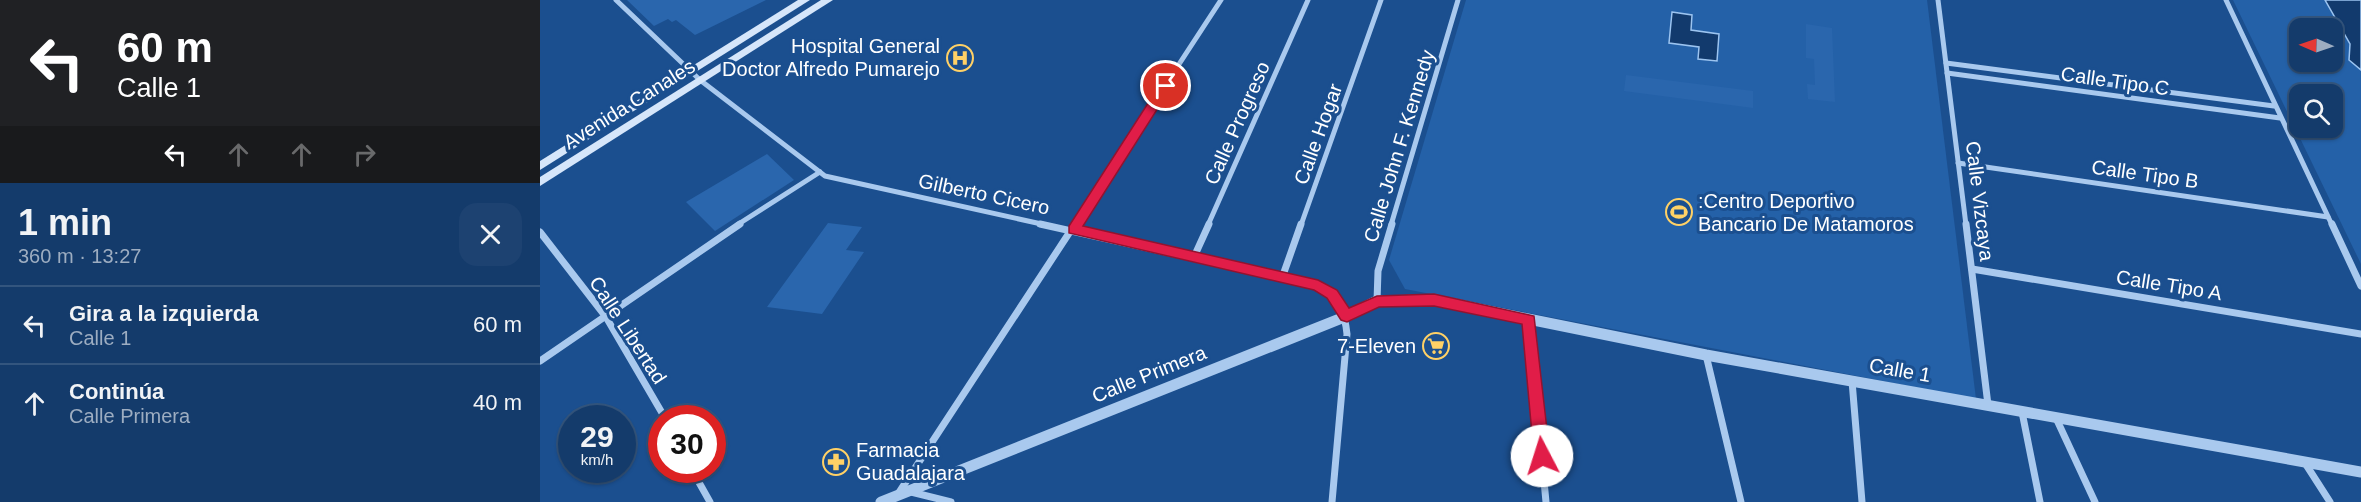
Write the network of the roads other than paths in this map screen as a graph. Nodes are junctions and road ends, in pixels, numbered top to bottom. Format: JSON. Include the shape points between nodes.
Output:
{"nodes":[{"id":1,"x":616,"y":0,"type":"edge"},
{"id":2,"x":805,"y":0,"type":"edge"},
{"id":3,"x":1221,"y":0,"type":"edge"},
{"id":4,"x":1308,"y":0,"type":"edge"},
{"id":5,"x":1382,"y":0,"type":"edge"},
{"id":6,"x":1458,"y":0,"type":"edge"},
{"id":7,"x":1938,"y":0,"type":"edge"},
{"id":8,"x":2226,"y":0,"type":"edge"},
{"id":9,"x":824,"y":1,"type":"edge"},
{"id":10,"x":1946,"y":63,"type":"junction"},
{"id":11,"x":691,"y":72,"type":"junction"},
{"id":12,"x":1947,"y":73,"type":"junction"},
{"id":13,"x":700,"y":80,"type":"junction"},
{"id":14,"x":2274,"y":106,"type":"junction"},
{"id":15,"x":2280,"y":118,"type":"junction"},
{"id":16,"x":1958,"y":163,"type":"junction"},
{"id":17,"x":540,"y":166,"type":"edge"},
{"id":18,"x":820,"y":172,"type":"junction"},
{"id":19,"x":540,"y":182,"type":"edge"},
{"id":20,"x":2328,"y":217,"type":"junction"},
{"id":21,"x":1074,"y":229,"type":"junction"},
{"id":22,"x":540,"y":232,"type":"edge"},
{"id":23,"x":1194,"y":257,"type":"junction"},
{"id":24,"x":1971,"y":269,"type":"junction"},
{"id":25,"x":1282,"y":278,"type":"junction"},
{"id":26,"x":2361,"y":286,"type":"edge"},
{"id":27,"x":1434,"y":300,"type":"joint"},
{"id":28,"x":1377,"y":301,"type":"junction"},
{"id":29,"x":1347,"y":316,"type":"junction"},
{"id":30,"x":606,"y":317,"type":"junction"},
{"id":31,"x":1529,"y":320,"type":"junction"},
{"id":32,"x":2361,"y":334,"type":"edge"},
{"id":33,"x":1706,"y":355,"type":"junction"},
{"id":34,"x":540,"y":361,"type":"edge"},
{"id":35,"x":1852,"y":381,"type":"junction"},
{"id":36,"x":657,"y":405,"type":"edge"},
{"id":37,"x":1989,"y":406,"type":"junction"},
{"id":38,"x":2022,"y":412,"type":"junction"},
{"id":39,"x":2056,"y":418,"type":"junction"},
{"id":40,"x":2305,"y":463,"type":"junction"},
{"id":41,"x":2361,"y":472,"type":"edge"},
{"id":42,"x":699,"y":483,"type":"edge"},
{"id":43,"x":909,"y":491,"type":"junction"},
{"id":44,"x":894,"y":500,"type":"edge"},
{"id":45,"x":710,"y":502,"type":"edge"},
{"id":46,"x":881,"y":502,"type":"edge"},
{"id":47,"x":951,"y":502,"type":"edge"},
{"id":48,"x":1332,"y":502,"type":"edge"},
{"id":49,"x":1546,"y":502,"type":"edge"},
{"id":50,"x":1741,"y":502,"type":"edge"},
{"id":51,"x":1862,"y":502,"type":"edge"},
{"id":52,"x":2040,"y":502,"type":"edge"},
{"id":53,"x":2095,"y":502,"type":"edge"},
{"id":54,"x":2330,"y":502,"type":"edge"}],
"edges":[{"from":1,"to":11,"type":"street","name":"Gilberto Cicero"},
{"from":2,"to":11,"type":"main road"},
{"from":3,"to":21,"type":"street"},
{"from":4,"to":23,"type":"street","name":"Calle Progreso"},
{"from":5,"to":25,"type":"street","name":"Calle Hogar"},
{"from":6,"to":28,"type":"street","name":"Calle John F. Kennedy","via":[[1378,271]]},
{"from":7,"to":10,"type":"street","name":"Calle Vizcaya"},
{"from":8,"to":14,"type":"street"},
{"from":9,"to":13,"type":"main road","name":"Avenida Canales"},
{"from":10,"to":12,"type":"street","name":"Calle Vizcaya"},
{"from":10,"to":14,"type":"street","name":"Calle Tipo C"},
{"from":11,"to":13,"type":"street","name":"Gilberto Cicero"},
{"from":11,"to":17,"type":"main road"},
{"from":12,"to":15,"type":"street","name":"Calle Tipo C"},
{"from":12,"to":16,"type":"street","name":"Calle Vizcaya"},
{"from":13,"to":18,"type":"street","name":"Gilberto Cicero"},
{"from":13,"to":19,"type":"main road","name":"Avenida Canales"},
{"from":14,"to":15,"type":"street"},
{"from":15,"to":20,"type":"street"},
{"from":16,"to":20,"type":"street","name":"Calle Tipo B"},
{"from":16,"to":24,"type":"street","name":"Calle Vizcaya"},
{"from":18,"to":21,"type":"street","name":"Gilberto Cicero","via":[[837,180]]},
{"from":18,"to":30,"type":"street"},
{"from":20,"to":26,"type":"street"},
{"from":21,"to":23,"type":"street","name":"Gilberto Cicero"},
{"from":21,"to":44,"type":"street"},
{"from":22,"to":30,"type":"street","name":"Calle Libertad"},
{"from":23,"to":25,"type":"street","name":"Gilberto Cicero"},
{"from":24,"to":32,"type":"street","name":"Calle Tipo A"},
{"from":24,"to":37,"type":"street","name":"Calle Vizcaya"},
{"from":25,"to":29,"type":"street","name":"Gilberto Cicero","via":[[1318,286],[1332,294]]},
{"from":27,"to":28,"type":"street","name":"Calle Primera"},
{"from":27,"to":31,"type":"street","name":"Calle 1"},
{"from":28,"to":29,"type":"street","name":"Calle Primera"},
{"from":29,"to":43,"type":"street","name":"Calle Primera"},
{"from":29,"to":48,"type":"street"},
{"from":30,"to":34,"type":"street"},
{"from":30,"to":36,"type":"street","name":"Calle Libertad"},
{"from":31,"to":33,"type":"street","name":"Calle 1"},
{"from":31,"to":49,"type":"street"},
{"from":33,"to":35,"type":"street","name":"Calle 1"},
{"from":33,"to":50,"type":"street"},
{"from":35,"to":37,"type":"street","name":"Calle 1"},
{"from":35,"to":51,"type":"street"},
{"from":37,"to":38,"type":"street","name":"Calle 1"},
{"from":38,"to":39,"type":"street","name":"Calle 1"},
{"from":38,"to":52,"type":"street"},
{"from":39,"to":40,"type":"street","name":"Calle 1"},
{"from":39,"to":53,"type":"street"},
{"from":40,"to":41,"type":"street","name":"Calle 1"},
{"from":40,"to":54,"type":"street"},
{"from":42,"to":45,"type":"street"},
{"from":43,"to":44,"type":"street","name":"Calle Primera"},
{"from":43,"to":47,"type":"street"},
{"from":44,"to":46,"type":"street","name":"Calle Primera"}]}
